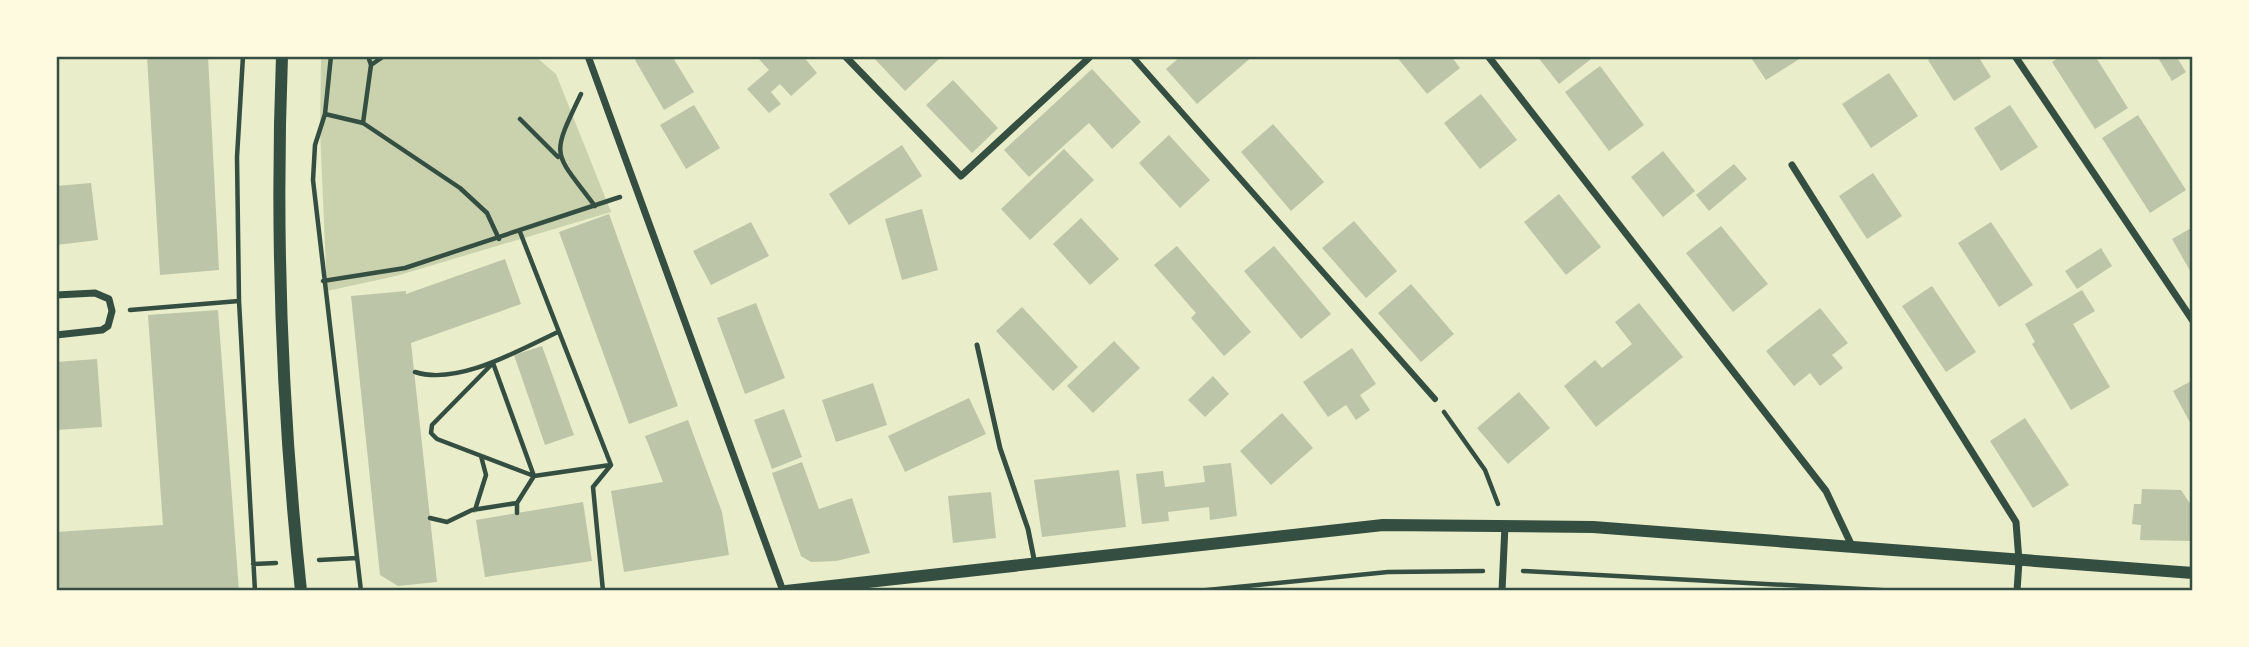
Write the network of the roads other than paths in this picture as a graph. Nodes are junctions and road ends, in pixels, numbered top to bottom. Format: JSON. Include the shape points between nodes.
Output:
{"nodes":[{"id":1,"x":282,"y":56,"type":"edge"},
{"id":2,"x":588,"y":56,"type":"edge"},
{"id":3,"x":845,"y":56,"type":"edge"},
{"id":4,"x":1091,"y":56,"type":"edge"},
{"id":5,"x":1132,"y":56,"type":"edge"},
{"id":6,"x":1488,"y":56,"type":"edge"},
{"id":7,"x":2015,"y":56,"type":"edge"},
{"id":8,"x":1791,"y":165,"type":"dead end"},
{"id":9,"x":56,"y":295,"type":"edge"},
{"id":10,"x":2193,"y":321,"type":"edge"},
{"id":11,"x":56,"y":335,"type":"edge"},
{"id":12,"x":976,"y":345,"type":"dead end"},
{"id":13,"x":1435,"y":399,"type":"road end"},
{"id":14,"x":1505,"y":524,"type":"junction"},
{"id":15,"x":1852,"y":546,"type":"junction"},
{"id":16,"x":2019,"y":561,"type":"junction"},
{"id":17,"x":1035,"y":565,"type":"junction"},
{"id":18,"x":2193,"y":573,"type":"edge"},
{"id":19,"x":301,"y":591,"type":"edge"},
{"id":20,"x":785,"y":591,"type":"edge"},
{"id":21,"x":1502,"y":591,"type":"edge"},
{"id":22,"x":2017,"y":591,"type":"edge"}],
"edges":[{"from":1,"to":19,"type":"street","via":[[282,337]]},
{"from":2,"to":20,"type":"street"},
{"from":3,"to":4,"type":"street","via":[[961,176]]},
{"from":5,"to":13,"type":"street"},
{"from":6,"to":15,"type":"street","via":[[1826,491]]},
{"from":7,"to":10,"type":"street"},
{"from":8,"to":16,"type":"street","via":[[2016,522]]},
{"from":9,"to":11,"type":"street","via":[[95,293],[109,299],[112,311],[102,330]]},
{"from":12,"to":17,"type":"lane"},
{"from":14,"to":15,"type":"street"},
{"from":14,"to":17,"type":"street","via":[[1383,525]]},
{"from":14,"to":21,"type":"street"},
{"from":15,"to":16,"type":"street"},
{"from":16,"to":18,"type":"street"},
{"from":16,"to":22,"type":"street"},
{"from":17,"to":20,"type":"street"}]}
